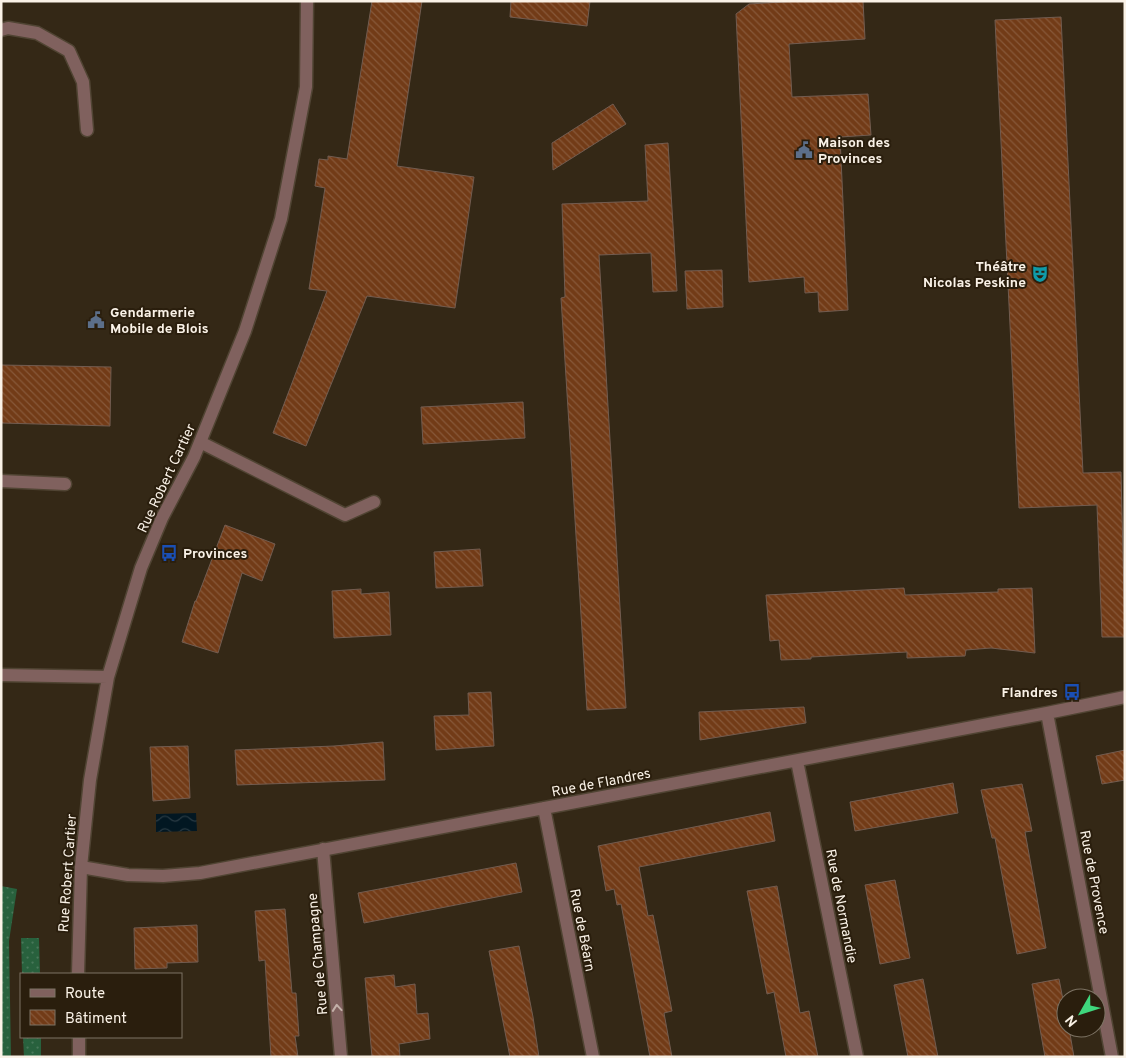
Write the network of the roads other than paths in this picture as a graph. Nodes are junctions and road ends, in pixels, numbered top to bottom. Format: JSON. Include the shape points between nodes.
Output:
{"nodes":[{"id":1,"x":307,"y":1,"type":"edge"},
{"id":2,"x":1,"y":30,"type":"edge"},
{"id":3,"x":87,"y":130,"type":"dead end"},
{"id":4,"x":200,"y":442,"type":"junction"},
{"id":5,"x":1,"y":482,"type":"edge"},
{"id":6,"x":65,"y":484,"type":"dead end"},
{"id":7,"x":374,"y":502,"type":"dead end"},
{"id":8,"x":1,"y":675,"type":"edge"},
{"id":9,"x":108,"y":677,"type":"junction"},
{"id":10,"x":1125,"y":697,"type":"edge"},
{"id":11,"x":1047,"y":713,"type":"junction"},
{"id":12,"x":797,"y":760,"type":"junction"},
{"id":13,"x":544,"y":808,"type":"junction"},
{"id":14,"x":323,"y":849,"type":"junction"},
{"id":15,"x":81,"y":867,"type":"junction"},
{"id":16,"x":78,"y":973,"type":"edge"},
{"id":17,"x":79,"y":1038,"type":"edge"},
{"id":18,"x":79,"y":1057,"type":"edge"},
{"id":19,"x":341,"y":1057,"type":"edge"},
{"id":20,"x":593,"y":1057,"type":"edge"},
{"id":21,"x":857,"y":1057,"type":"edge"},
{"id":22,"x":1112,"y":1057,"type":"edge"}],
"edges":[{"from":1,"to":4,"type":"street","name":"Rue Robert Cartier","via":[[306,88],[281,219],[245,331]]},
{"from":2,"to":3,"type":"street","via":[[8,28],[37,33],[69,51],[83,82]]},
{"from":4,"to":7,"type":"street","via":[[345,515]]},
{"from":4,"to":9,"type":"street","name":"Rue Robert Cartier","via":[[141,568]]},
{"from":5,"to":6,"type":"street"},
{"from":8,"to":9,"type":"street"},
{"from":9,"to":15,"type":"street","name":"Rue Robert Cartier","via":[[90,780]]},
{"from":10,"to":11,"type":"street","name":"Rue de Flandres"},
{"from":11,"to":12,"type":"street","name":"Rue de Flandres"},
{"from":11,"to":22,"type":"street","name":"Rue de Provence"},
{"from":12,"to":13,"type":"street","name":"Rue de Flandres"},
{"from":12,"to":21,"type":"street","name":"Rue de Normandie"},
{"from":13,"to":14,"type":"street","name":"Rue de Flandres"},
{"from":13,"to":20,"type":"street","name":"Rue de Béarn"},
{"from":14,"to":15,"type":"street","name":"Rue de Flandres","via":[[200,873],[163,876],[128,875]]},
{"from":19,"to":14,"type":"street","name":"Rue de Champagne","one_way":true},
{"from":15,"to":16,"type":"street","name":"Rue Robert Cartier"},
{"from":17,"to":18,"type":"street"}]}
